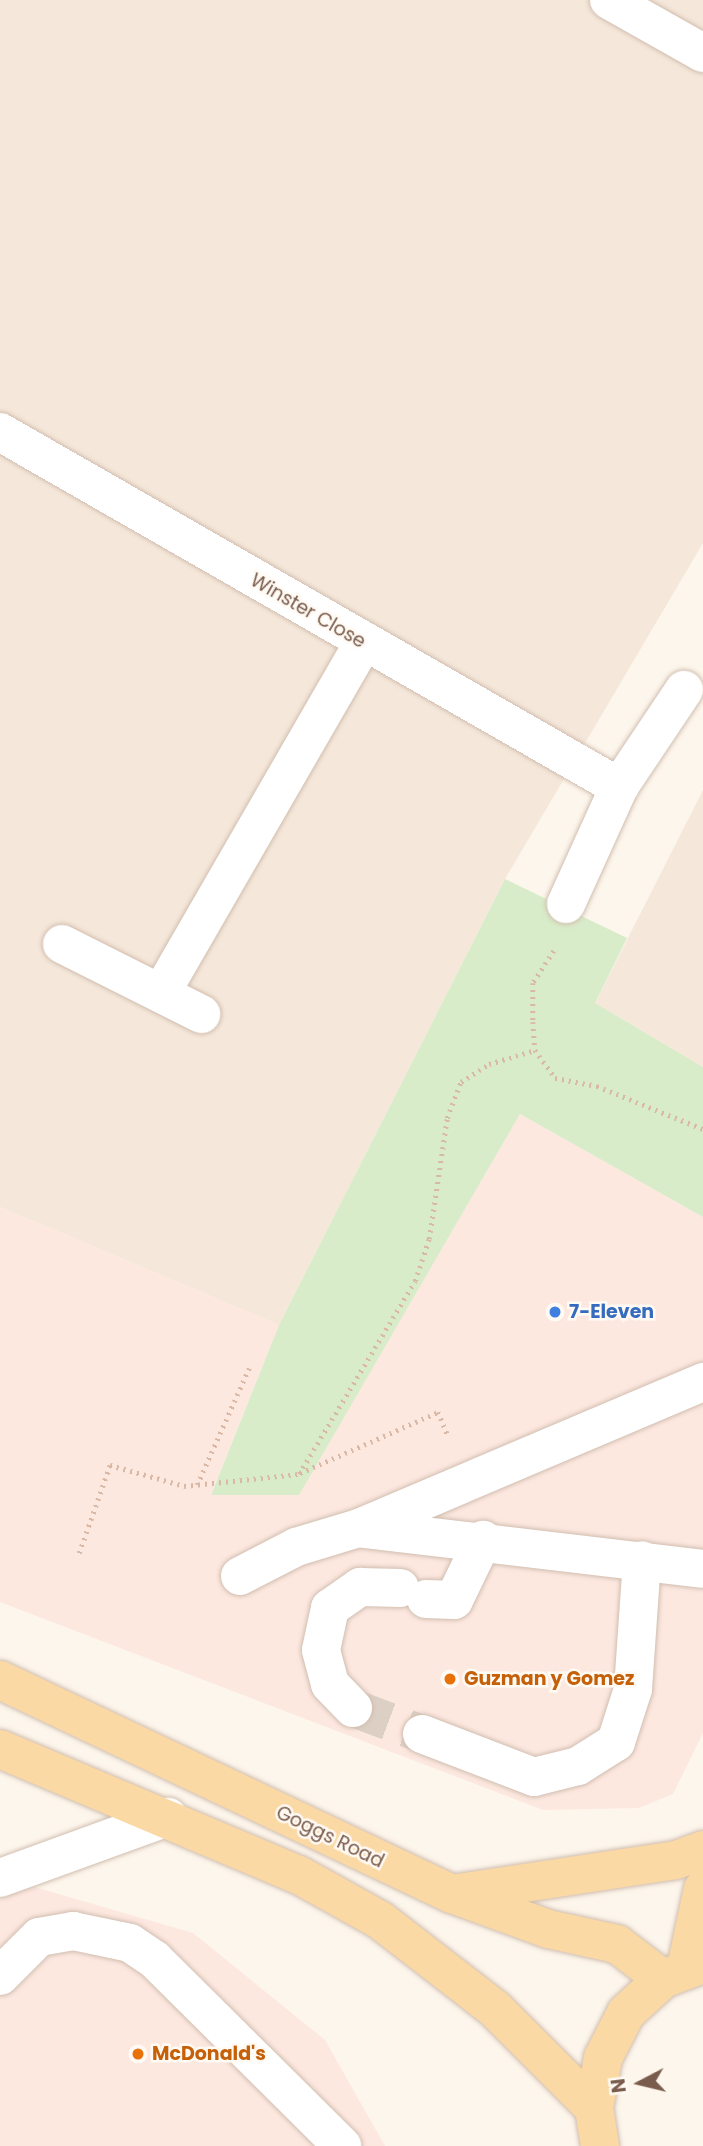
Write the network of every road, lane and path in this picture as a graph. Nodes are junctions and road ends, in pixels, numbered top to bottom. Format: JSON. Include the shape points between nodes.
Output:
{"nodes":[{"id":1,"x":609,"y":0,"type":"edge"},
{"id":2,"x":703,"y":53,"type":"edge"},
{"id":3,"x":0,"y":432,"type":"edge"},
{"id":4,"x":363,"y":643,"type":"junction"},
{"id":5,"x":684,"y":690,"type":"dead end"},
{"id":6,"x":619,"y":787,"type":"junction"},
{"id":7,"x":566,"y":904,"type":"joint"},
{"id":8,"x":62,"y":944,"type":"dead end"},
{"id":9,"x":161,"y":993,"type":"junction"},
{"id":10,"x":201,"y":1014,"type":"dead end"},
{"id":11,"x":535,"y":1051,"type":"junction"},
{"id":12,"x":703,"y":1129,"type":"edge"},
{"id":13,"x":250,"y":1366,"type":"dead end"},
{"id":14,"x":703,"y":1382,"type":"edge"},
{"id":15,"x":299,"y":1474,"type":"junction"},
{"id":16,"x":467,"y":1482,"type":"junction"},
{"id":17,"x":197,"y":1485,"type":"junction"},
{"id":18,"x":359,"y":1528,"type":"junction"},
{"id":19,"x":482,"y":1540,"type":"junction"},
{"id":20,"x":79,"y":1553,"type":"dead end"},
{"id":21,"x":642,"y":1560,"type":"junction"},
{"id":22,"x":703,"y":1569,"type":"edge"},
{"id":23,"x":240,"y":1576,"type":"dead end"},
{"id":24,"x":0,"y":1680,"type":"edge"},
{"id":25,"x":353,"y":1708,"type":"tunnel mouth"},
{"id":26,"x":422,"y":1734,"type":"tunnel mouth"},
{"id":27,"x":0,"y":1749,"type":"edge"},
{"id":28,"x":169,"y":1816,"type":"junction"},
{"id":29,"x":703,"y":1850,"type":"edge"},
{"id":30,"x":0,"y":1878,"type":"edge"},
{"id":31,"x":703,"y":1889,"type":"edge"},
{"id":32,"x":452,"y":1894,"type":"junction"},
{"id":33,"x":684,"y":1970,"type":"edge"},
{"id":34,"x":0,"y":1976,"type":"edge"},
{"id":35,"x":594,"y":2108,"type":"junction"},
{"id":36,"x":342,"y":2146,"type":"edge"},
{"id":37,"x":600,"y":2146,"type":"edge"}],
"edges":[{"from":1,"to":2,"type":"street"},
{"from":3,"to":4,"type":"street","name":"Winster Close"},
{"from":4,"to":6,"type":"street","name":"Winster Close"},
{"from":4,"to":9,"type":"street"},
{"from":5,"to":6,"type":"street"},
{"from":6,"to":7,"type":"street"},
{"from":7,"to":11,"type":"path","via":[[562,941],[533,983]]},
{"from":8,"to":9,"type":"street"},
{"from":9,"to":10,"type":"street"},
{"from":11,"to":12,"type":"path","via":[[555,1078],[597,1086]]},
{"from":11,"to":15,"type":"path","via":[[489,1064],[461,1082],[447,1118],[429,1239],[415,1281]]},
{"from":13,"to":17,"type":"path"},
{"from":14,"to":16,"type":"street"},
{"from":15,"to":16,"type":"path","via":[[438,1412]]},
{"from":15,"to":17,"type":"path"},
{"from":16,"to":18,"type":"street"},
{"from":17,"to":20,"type":"path","via":[[110,1465]]},
{"from":18,"to":19,"type":"street"},
{"from":18,"to":23,"type":"street","via":[[296,1547]]},
{"from":19,"to":21,"type":"street"},
{"from":19,"to":25,"type":"street","via":[[454,1600],[360,1587],[331,1608],[321,1650],[330,1684]]},
{"from":21,"to":22,"type":"street"},
{"from":21,"to":26,"type":"street","via":[[633,1689],[616,1742],[578,1766],[534,1777]]},
{"from":24,"to":32,"type":"main road","name":"Goggs Road"},
{"from":27,"to":28,"type":"main road"},
{"from":28,"to":30,"type":"street"},
{"from":28,"to":35,"type":"main road","via":[[380,1920],[495,2009]]},
{"from":29,"to":32,"type":"main road","via":[[676,1860]]},
{"from":31,"to":33,"type":"main road"},
{"from":32,"to":33,"type":"main road","name":"Goggs Road","via":[[617,1944]]},
{"from":33,"to":35,"type":"main road","via":[[626,2013],[603,2058]]},
{"from":34,"to":36,"type":"street","via":[[39,1937],[73,1931],[130,1943],[155,1960]]},
{"from":35,"to":37,"type":"main road"}]}
